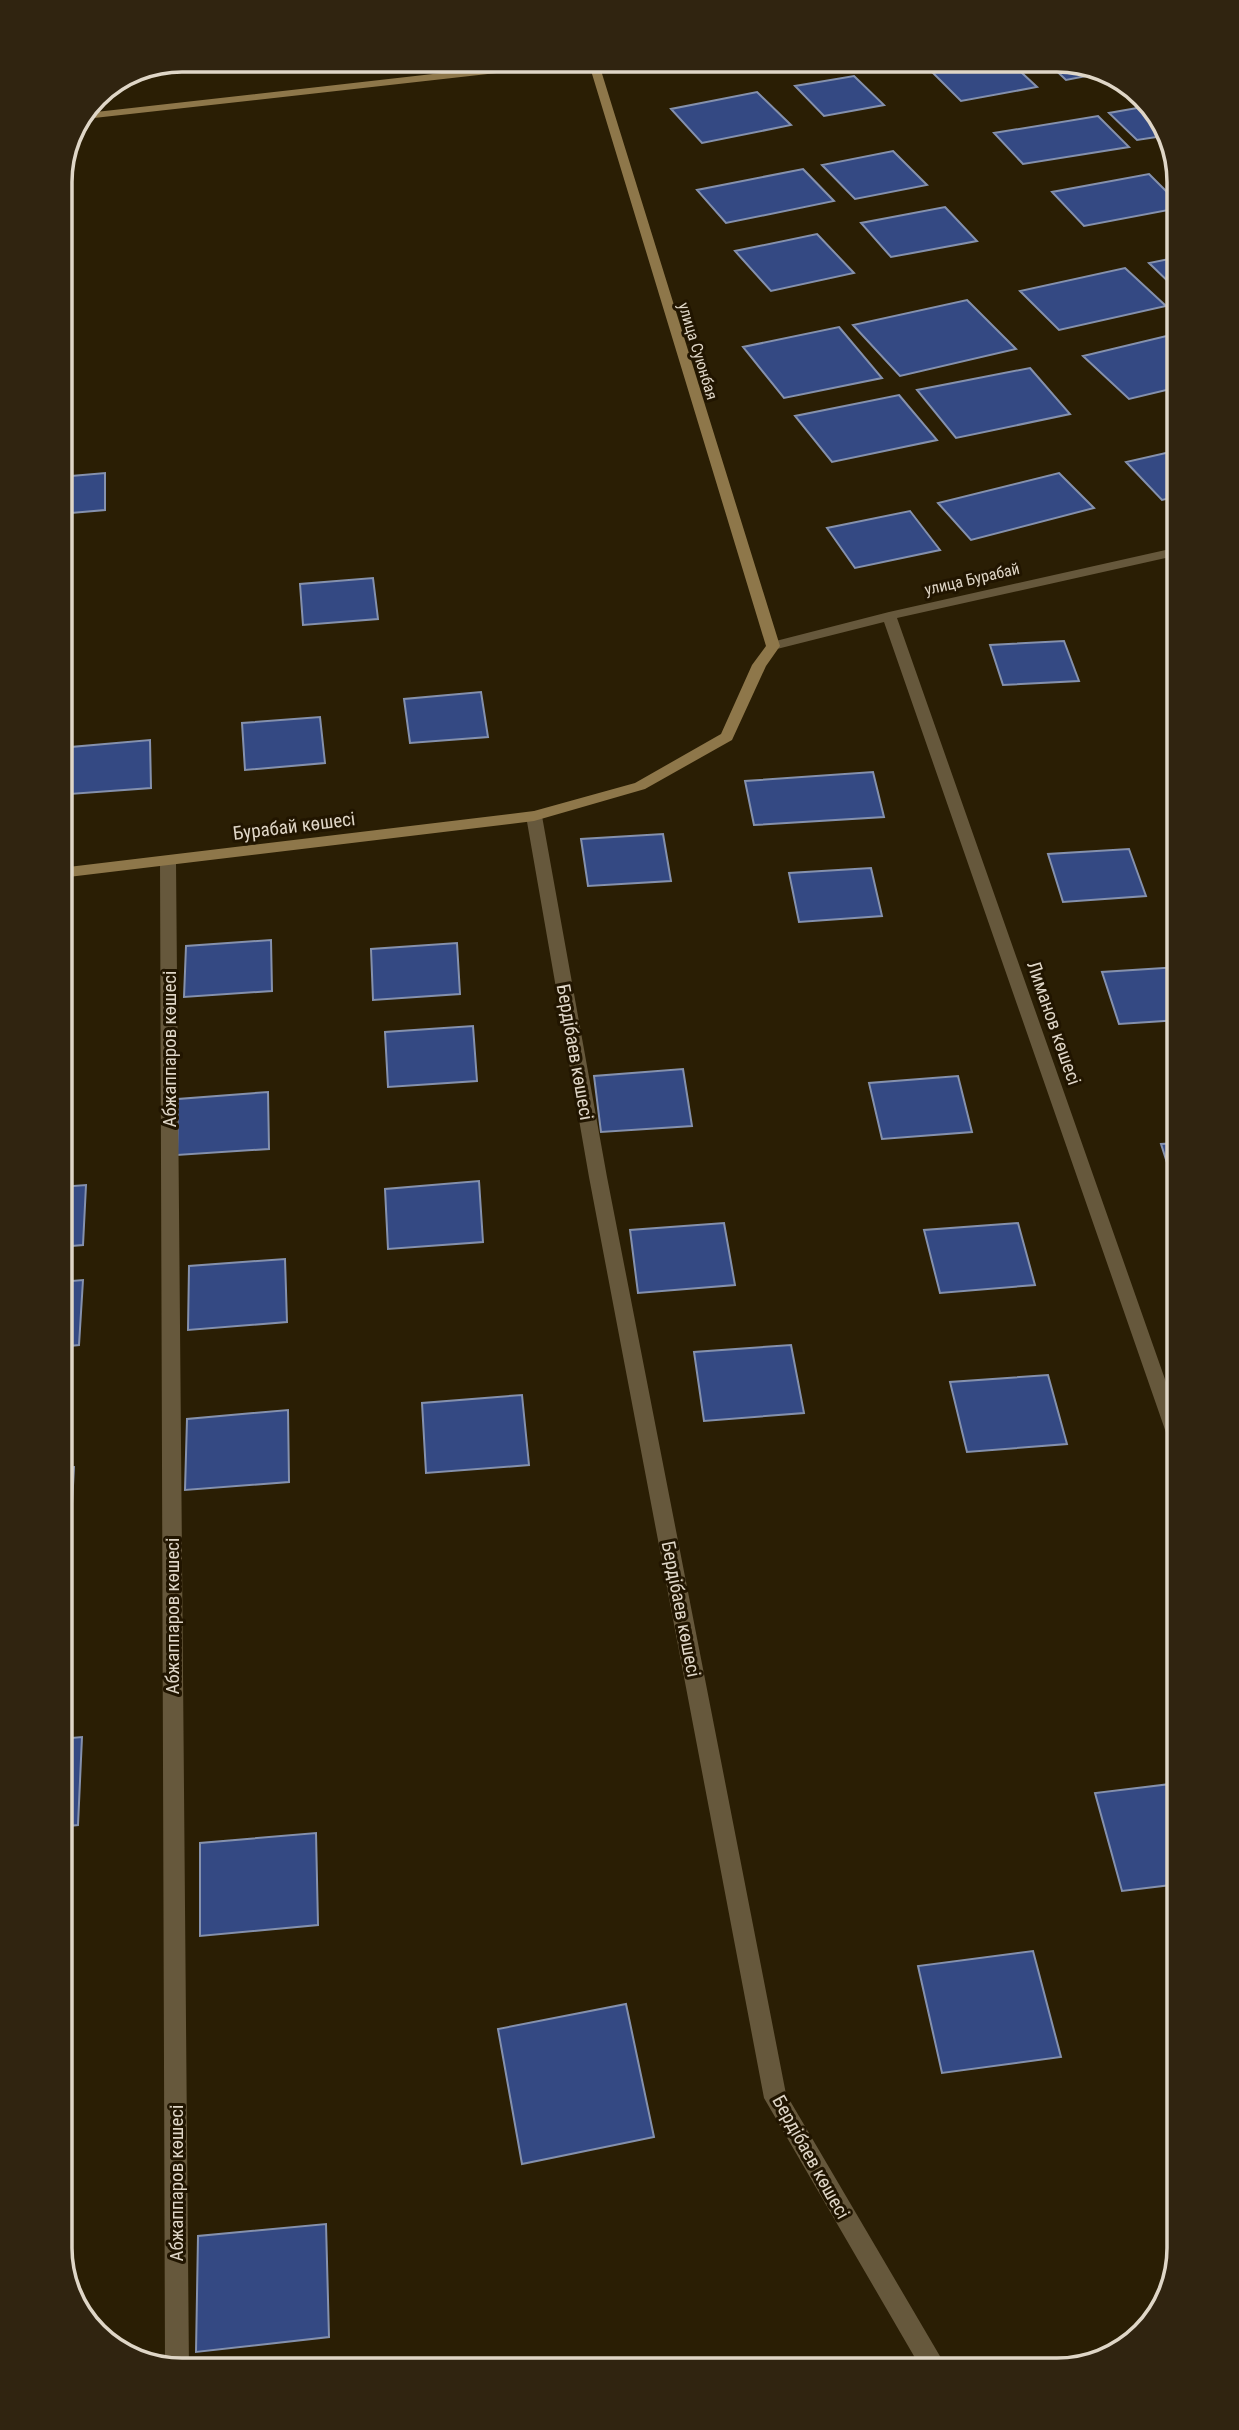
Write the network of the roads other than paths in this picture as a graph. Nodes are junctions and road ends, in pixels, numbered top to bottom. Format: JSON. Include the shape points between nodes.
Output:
{"nodes":[{"id":1,"x":479,"y":72,"type":"edge"},
{"id":2,"x":596,"y":72,"type":"edge"},
{"id":3,"x":94,"y":115,"type":"edge"},
{"id":4,"x":1167,"y":554,"type":"edge"},
{"id":5,"x":889,"y":616,"type":"junction"},
{"id":6,"x":773,"y":646,"type":"junction"},
{"id":7,"x":534,"y":816,"type":"junction"},
{"id":8,"x":168,"y":861,"type":"junction"},
{"id":9,"x":72,"y":872,"type":"edge"},
{"id":10,"x":1167,"y":1407,"type":"edge"},
{"id":11,"x":177,"y":2358,"type":"edge"},
{"id":12,"x":929,"y":2358,"type":"edge"}],
"edges":[{"from":1,"to":3,"type":"street"},
{"from":2,"to":6,"type":"street","name":"улица Суюнбая"},
{"from":4,"to":5,"type":"street","name":"улица Бурабай"},
{"from":5,"to":6,"type":"street","name":"улица Бурабай"},
{"from":5,"to":10,"type":"street","name":"Лиманов көшесі"},
{"from":6,"to":7,"type":"street","name":"Бурабай көшесі","via":[[759,665],[727,737],[640,786]]},
{"from":7,"to":8,"type":"street","name":"Бурабай көшесі"},
{"from":7,"to":12,"type":"street","name":"Бердібаев көшесі","via":[[598,1177],[775,2098]]},
{"from":8,"to":9,"type":"street","name":"Бурабай көшесі"},
{"from":8,"to":11,"type":"street","name":"Абжаппаров көшесі"}]}
